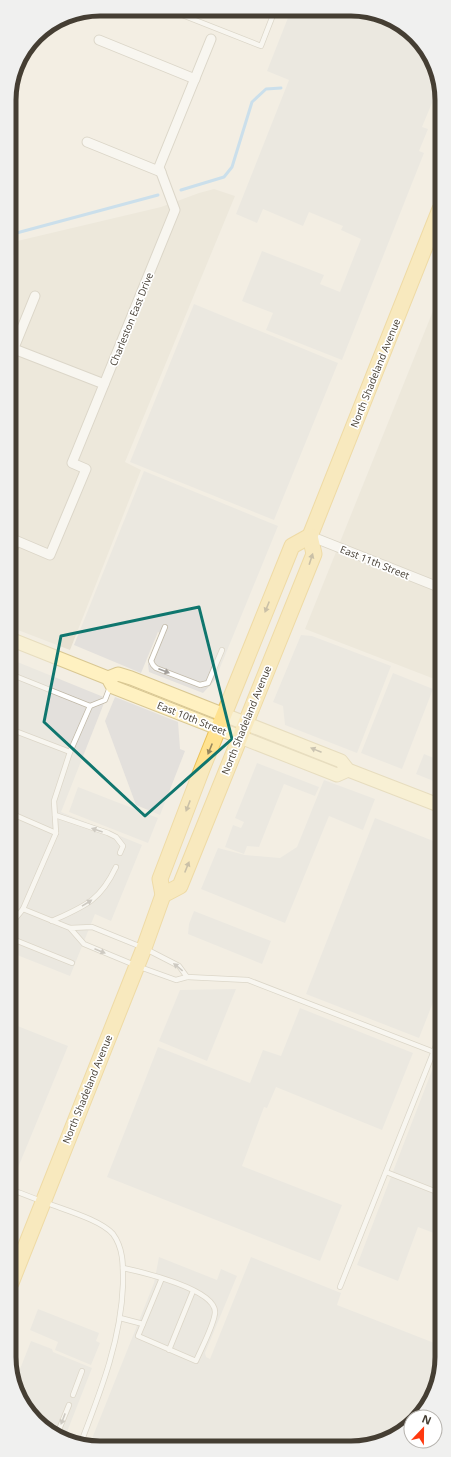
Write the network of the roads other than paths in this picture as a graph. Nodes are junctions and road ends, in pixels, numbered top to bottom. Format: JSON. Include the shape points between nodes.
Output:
{"nodes":[{"id":1,"x":185,"y":16,"type":"edge"},
{"id":2,"x":273,"y":16,"type":"edge"},
{"id":3,"x":210,"y":39,"type":"dead end"},
{"id":4,"x":99,"y":40,"type":"dead end"},
{"id":5,"x":194,"y":79,"type":"junction"},
{"id":6,"x":87,"y":142,"type":"dead end"},
{"id":7,"x":161,"y":172,"type":"junction"},
{"id":8,"x":435,"y":226,"type":"edge"},
{"id":9,"x":35,"y":296,"type":"dead end"},
{"id":10,"x":16,"y":344,"type":"edge"},
{"id":11,"x":16,"y":350,"type":"edge"},
{"id":12,"x":104,"y":384,"type":"junction"},
{"id":13,"x":310,"y":536,"type":"junction"},
{"id":14,"x":16,"y":541,"type":"edge"},
{"id":15,"x":435,"y":586,"type":"edge"},
{"id":16,"x":164,"y":627,"type":"dead end"},
{"id":17,"x":16,"y":642,"type":"edge"},
{"id":18,"x":222,"y":650,"type":"dead end"},
{"id":19,"x":16,"y":676,"type":"edge"},
{"id":20,"x":110,"y":681,"type":"junction"},
{"id":21,"x":90,"y":706,"type":"junction"},
{"id":22,"x":224,"y":714,"type":"junction"},
{"id":23,"x":245,"y":723,"type":"junction"},
{"id":24,"x":218,"y":729,"type":"junction"},
{"id":25,"x":16,"y":731,"type":"edge"},
{"id":26,"x":239,"y":737,"type":"junction"},
{"id":27,"x":70,"y":752,"type":"junction"},
{"id":28,"x":348,"y":770,"type":"junction"},
{"id":29,"x":435,"y":804,"type":"edge"},
{"id":30,"x":55,"y":815,"type":"junction"},
{"id":31,"x":16,"y":816,"type":"edge"},
{"id":32,"x":56,"y":833,"type":"junction"},
{"id":33,"x":120,"y":853,"type":"dead end"},
{"id":34,"x":116,"y":867,"type":"dead end"},
{"id":35,"x":163,"y":895,"type":"junction"},
{"id":36,"x":22,"y":909,"type":"junction"},
{"id":37,"x":16,"y":917,"type":"edge"},
{"id":38,"x":52,"y":921,"type":"junction"},
{"id":39,"x":70,"y":928,"type":"junction"},
{"id":40,"x":16,"y":940,"type":"edge"},
{"id":41,"x":144,"y":948,"type":"junction"},
{"id":42,"x":72,"y":963,"type":"dead end"},
{"id":43,"x":136,"y":966,"type":"junction"},
{"id":44,"x":187,"y":977,"type":"junction"},
{"id":45,"x":434,"y":1052,"type":"joint"},
{"id":46,"x":386,"y":1172,"type":"junction"},
{"id":47,"x":16,"y":1191,"type":"edge"},
{"id":48,"x":435,"y":1191,"type":"edge"},
{"id":49,"x":43,"y":1202,"type":"junction"},
{"id":50,"x":123,"y":1268,"type":"junction"},
{"id":51,"x":16,"y":1270,"type":"edge"},
{"id":52,"x":162,"y":1278,"type":"junction"},
{"id":53,"x":340,"y":1287,"type":"dead end"},
{"id":54,"x":193,"y":1291,"type":"junction"},
{"id":55,"x":120,"y":1318,"type":"junction"},
{"id":56,"x":142,"y":1324,"type":"junction"},
{"id":57,"x":170,"y":1350,"type":"junction"},
{"id":58,"x":82,"y":1371,"type":"dead end"},
{"id":59,"x":73,"y":1395,"type":"dead end"},
{"id":60,"x":69,"y":1405,"type":"dead end"},
{"id":61,"x":59,"y":1430,"type":"edge"},
{"id":62,"x":82,"y":1439,"type":"edge"}],
"edges":[{"from":1,"to":2,"type":"lane","via":[[261,46]]},
{"from":3,"to":5,"type":"street","name":"Charleston East Drive"},
{"from":4,"to":5,"type":"street"},
{"from":5,"to":7,"type":"street","name":"Charleston East Drive","via":[[159,166]]},
{"from":6,"to":7,"type":"street"},
{"from":7,"to":12,"type":"street","name":"Charleston East Drive","via":[[175,210]]},
{"from":8,"to":13,"type":"main road","name":"North Shadeland Avenue"},
{"from":9,"to":10,"type":"street"},
{"from":11,"to":12,"type":"street"},
{"from":12,"to":14,"type":"street","name":"Charleston East Drive","via":[[72,463],[86,469],[50,555]]},
{"from":13,"to":15,"type":"street","name":"East 11th Street"},
{"from":13,"to":22,"type":"main road","name":"North Shadeland Avenue","one_way":true,"via":[[292,546]]},
{"from":23,"to":13,"type":"main road","name":"North Shadeland Avenue","one_way":true,"via":[[314,554]]},
{"from":16,"to":18,"type":"lane","one_way":true,"via":[[151,661],[156,668],[200,685],[208,682]]},
{"from":17,"to":20,"type":"main road","name":"East 10th Street"},
{"from":19,"to":21,"type":"lane"},
{"from":20,"to":21,"type":"lane","via":[[105,700]]},
{"from":20,"to":22,"type":"main road","name":"East 10th Street","via":[[118,674]]},
{"from":20,"to":24,"type":"main road","name":"East 10th Street","via":[[113,687]]},
{"from":21,"to":27,"type":"lane"},
{"from":22,"to":23,"type":"main road","name":"East 10th Street"},
{"from":22,"to":24,"type":"main road","name":"North Shadeland Avenue"},
{"from":23,"to":26,"type":"main road","name":"North Shadeland Avenue"},
{"from":28,"to":23,"type":"main road","name":"East 10th Street","one_way":true,"via":[[341,761]]},
{"from":24,"to":26,"type":"main road","name":"East 10th Street"},
{"from":24,"to":35,"type":"main road","name":"North Shadeland Avenue","one_way":true,"via":[[160,879]]},
{"from":25,"to":27,"type":"lane"},
{"from":26,"to":28,"type":"main road","name":"East 10th Street","via":[[337,775]]},
{"from":35,"to":26,"type":"main road","name":"North Shadeland Avenue","one_way":true,"via":[[180,886]]},
{"from":27,"to":30,"type":"lane","via":[[54,801]]},
{"from":28,"to":29,"type":"main road","name":"East 10th Street"},
{"from":30,"to":32,"type":"lane"},
{"from":33,"to":30,"type":"lane","one_way":true,"via":[[123,846],[116,837]]},
{"from":31,"to":32,"type":"lane"},
{"from":32,"to":36,"type":"lane"},
{"from":38,"to":34,"type":"lane","one_way":true,"via":[[94,899],[109,881]]},
{"from":35,"to":41,"type":"main road","name":"North Shadeland Avenue"},
{"from":36,"to":37,"type":"lane"},
{"from":36,"to":38,"type":"lane"},
{"from":38,"to":39,"type":"lane"},
{"from":39,"to":41,"type":"lane","via":[[92,927]]},
{"from":39,"to":43,"type":"lane","one_way":true,"via":[[84,944]]},
{"from":40,"to":42,"type":"lane"},
{"from":41,"to":43,"type":"main road","name":"North Shadeland Avenue"},
{"from":44,"to":41,"type":"lane","one_way":true,"via":[[179,966]]},
{"from":43,"to":44,"type":"lane","via":[[176,980]]},
{"from":43,"to":49,"type":"main road","name":"North Shadeland Avenue"},
{"from":44,"to":45,"type":"lane","via":[[248,980]]},
{"from":45,"to":46,"type":"lane"},
{"from":46,"to":48,"type":"lane"},
{"from":46,"to":53,"type":"lane"},
{"from":47,"to":49,"type":"lane"},
{"from":49,"to":50,"type":"lane","via":[[106,1228],[119,1245]]},
{"from":49,"to":51,"type":"main road","name":"North Shadeland Avenue"},
{"from":50,"to":52,"type":"lane"},
{"from":50,"to":55,"type":"lane"},
{"from":52,"to":54,"type":"lane"},
{"from":52,"to":56,"type":"lane"},
{"from":54,"to":57,"type":"lane"},
{"from":54,"to":57,"type":"lane","via":[[211,1302],[215,1310],[213,1318],[196,1361]]},
{"from":55,"to":56,"type":"lane"},
{"from":55,"to":62,"type":"lane","via":[[114,1348]]},
{"from":56,"to":57,"type":"lane","via":[[138,1336]]},
{"from":58,"to":59,"type":"lane"},
{"from":60,"to":61,"type":"lane","one_way":true}]}
